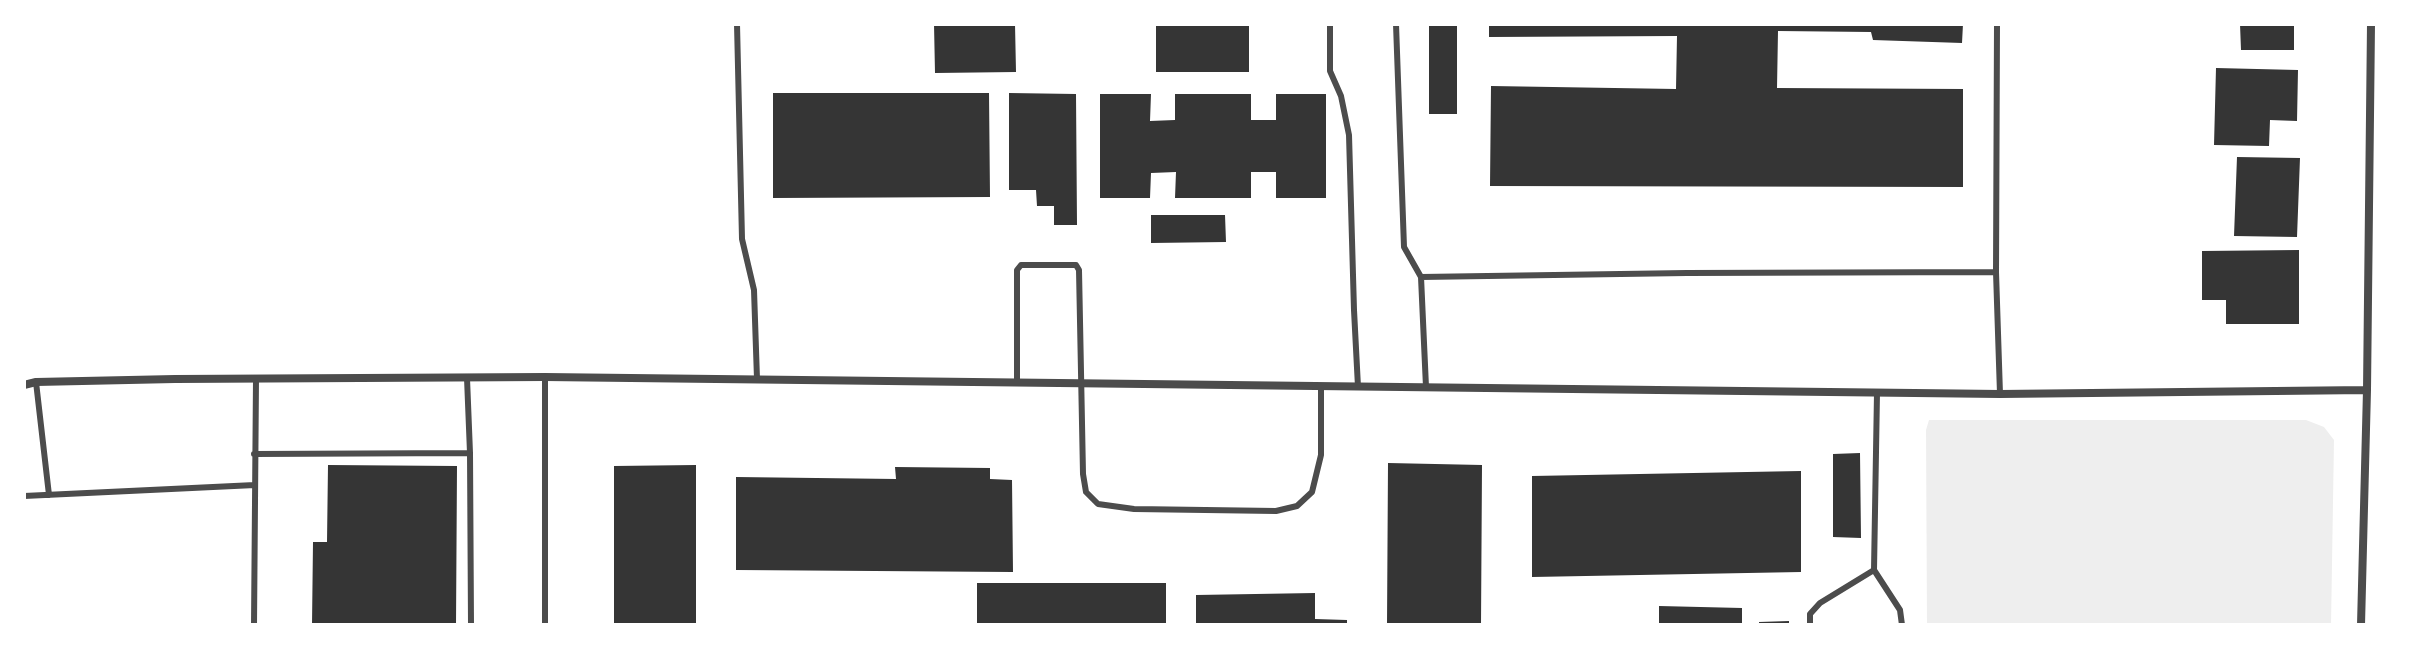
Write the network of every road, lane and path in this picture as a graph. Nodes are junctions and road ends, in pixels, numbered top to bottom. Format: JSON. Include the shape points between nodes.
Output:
{"nodes":[{"id":1,"x":737,"y":24,"type":"edge"},
{"id":2,"x":1330,"y":24,"type":"edge"},
{"id":3,"x":1396,"y":24,"type":"edge"},
{"id":4,"x":1997,"y":24,"type":"edge"},
{"id":5,"x":2371,"y":24,"type":"edge"},
{"id":6,"x":1996,"y":272,"type":"junction"},
{"id":7,"x":1421,"y":277,"type":"junction"},
{"id":8,"x":545,"y":377,"type":"junction"},
{"id":9,"x":467,"y":378,"type":"junction"},
{"id":10,"x":256,"y":379,"type":"junction"},
{"id":11,"x":757,"y":379,"type":"junction"},
{"id":12,"x":36,"y":382,"type":"junction"},
{"id":13,"x":1017,"y":383,"type":"junction"},
{"id":14,"x":1082,"y":384,"type":"junction"},
{"id":15,"x":24,"y":385,"type":"edge"},
{"id":16,"x":1321,"y":386,"type":"junction"},
{"id":17,"x":1358,"y":387,"type":"junction"},
{"id":18,"x":1426,"y":387,"type":"junction"},
{"id":19,"x":2367,"y":390,"type":"junction"},
{"id":20,"x":1877,"y":393,"type":"junction"},
{"id":21,"x":2000,"y":394,"type":"junction"},
{"id":22,"x":470,"y":453,"type":"junction"},
{"id":23,"x":254,"y":454,"type":"junction"},
{"id":24,"x":255,"y":485,"type":"junction"},
{"id":25,"x":49,"y":495,"type":"junction"},
{"id":26,"x":24,"y":496,"type":"edge"},
{"id":27,"x":1874,"y":570,"type":"junction"},
{"id":28,"x":254,"y":625,"type":"edge"},
{"id":29,"x":471,"y":625,"type":"edge"},
{"id":30,"x":545,"y":625,"type":"edge"},
{"id":31,"x":1810,"y":625,"type":"edge"},
{"id":32,"x":1902,"y":625,"type":"edge"},
{"id":33,"x":2361,"y":625,"type":"edge"}],
"edges":[{"from":1,"to":11,"type":"lane","via":[[742,239],[754,290]]},
{"from":2,"to":17,"type":"lane","via":[[1330,71],[1349,135]]},
{"from":3,"to":7,"type":"lane","via":[[1404,247]]},
{"from":4,"to":6,"type":"lane"},
{"from":5,"to":19,"type":"street"},
{"from":6,"to":7,"type":"lane"},
{"from":6,"to":21,"type":"lane"},
{"from":7,"to":18,"type":"lane"},
{"from":8,"to":9,"type":"street"},
{"from":8,"to":11,"type":"street"},
{"from":8,"to":30,"type":"lane"},
{"from":9,"to":10,"type":"street"},
{"from":9,"to":22,"type":"lane"},
{"from":10,"to":12,"type":"street"},
{"from":10,"to":23,"type":"lane"},
{"from":11,"to":13,"type":"street"},
{"from":12,"to":15,"type":"street"},
{"from":12,"to":25,"type":"lane"},
{"from":13,"to":14,"type":"street"},
{"from":13,"to":14,"type":"lane","via":[[1017,270],[1021,265],[1076,265]]},
{"from":14,"to":16,"type":"street"},
{"from":14,"to":16,"type":"lane","via":[[1083,474],[1086,492],[1098,504],[1276,511],[1297,506],[1312,492],[1321,455]]},
{"from":16,"to":17,"type":"street"},
{"from":17,"to":18,"type":"street"},
{"from":18,"to":20,"type":"street"},
{"from":19,"to":21,"type":"street"},
{"from":19,"to":33,"type":"street"},
{"from":20,"to":21,"type":"street"},
{"from":20,"to":27,"type":"lane"},
{"from":22,"to":23,"type":"lane"},
{"from":22,"to":29,"type":"lane"},
{"from":23,"to":24,"type":"lane"},
{"from":24,"to":25,"type":"lane"},
{"from":24,"to":28,"type":"lane"},
{"from":25,"to":26,"type":"lane"},
{"from":27,"to":31,"type":"lane","via":[[1820,603],[1810,614]]},
{"from":27,"to":32,"type":"lane","via":[[1900,610]]}]}
